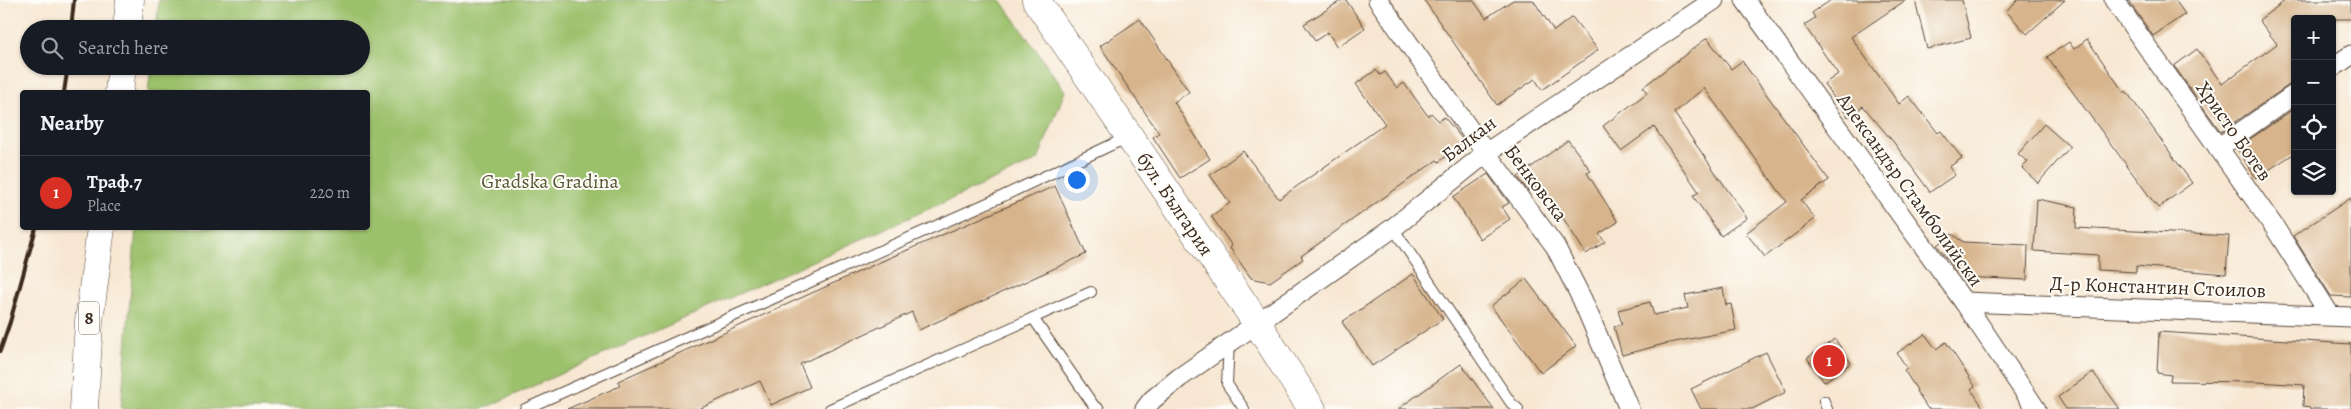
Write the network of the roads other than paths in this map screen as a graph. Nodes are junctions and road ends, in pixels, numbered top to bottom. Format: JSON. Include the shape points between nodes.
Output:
{"nodes":[{"id":1,"x":130,"y":0,"type":"edge"},
{"id":2,"x":1036,"y":0,"type":"edge"},
{"id":3,"x":1378,"y":0,"type":"edge"},
{"id":4,"x":1714,"y":0,"type":"edge"},
{"id":5,"x":1745,"y":0,"type":"edge"},
{"id":6,"x":2114,"y":0,"type":"edge"},
{"id":7,"x":128,"y":20,"type":"edge"},
{"id":8,"x":2351,"y":55,"type":"edge"},
{"id":9,"x":2336,"y":65,"type":"edge"},
{"id":10,"x":121,"y":75,"type":"edge"},
{"id":11,"x":119,"y":90,"type":"edge"},
{"id":12,"x":2291,"y":97,"type":"edge"},
{"id":13,"x":1128,"y":137,"type":"junction"},
{"id":14,"x":2218,"y":148,"type":"junction"},
{"id":15,"x":1486,"y":152,"type":"junction"},
{"id":16,"x":1393,"y":228,"type":"junction"},
{"id":17,"x":101,"y":230,"type":"edge"},
{"id":18,"x":1092,"y":292,"type":"dead end"},
{"id":19,"x":1964,"y":302,"type":"junction"},
{"id":20,"x":2330,"y":315,"type":"junction"},
{"id":21,"x":2351,"y":317,"type":"edge"},
{"id":22,"x":1033,"y":318,"type":"junction"},
{"id":23,"x":1257,"y":323,"type":"junction"},
{"id":24,"x":1229,"y":342,"type":"junction"},
{"id":25,"x":84,"y":409,"type":"edge"},
{"id":26,"x":525,"y":409,"type":"edge"},
{"id":27,"x":830,"y":409,"type":"edge"},
{"id":28,"x":1099,"y":409,"type":"edge"},
{"id":29,"x":1146,"y":409,"type":"edge"},
{"id":30,"x":1244,"y":409,"type":"edge"},
{"id":31,"x":1312,"y":409,"type":"edge"},
{"id":32,"x":1518,"y":409,"type":"edge"},
{"id":33,"x":1628,"y":409,"type":"edge"},
{"id":34,"x":2036,"y":409,"type":"edge"}],
"edges":[{"from":1,"to":7,"type":"street"},
{"from":2,"to":13,"type":"street","name":"бул. България"},
{"from":3,"to":15,"type":"street","name":"Бенковска"},
{"from":4,"to":15,"type":"street","name":"Балкан"},
{"from":5,"to":19,"type":"street","name":"Александър Стамболийски"},
{"from":6,"to":14,"type":"street","name":"Христо Ботев"},
{"from":8,"to":9,"type":"street"},
{"from":10,"to":11,"type":"street"},
{"from":12,"to":14,"type":"street"},
{"from":13,"to":23,"type":"street","name":"бул. България"},
{"from":13,"to":26,"type":"lane"},
{"from":14,"to":20,"type":"street","name":"Христо Ботев"},
{"from":15,"to":16,"type":"street","name":"Балкан"},
{"from":15,"to":33,"type":"street","name":"Бенковска","via":[[1555,246],[1582,299]]},
{"from":16,"to":23,"type":"street","name":"Балкан"},
{"from":16,"to":32,"type":"lane"},
{"from":17,"to":25,"type":"street","number":"8","via":[[89,321]]},
{"from":18,"to":22,"type":"lane"},
{"from":19,"to":20,"type":"street","name":"Д-р Константин Стоилов"},
{"from":19,"to":34,"type":"street","name":"Александър Стамболийски"},
{"from":20,"to":21,"type":"street","name":"Д-р Константин Стоилов"},
{"from":22,"to":27,"type":"lane"},
{"from":22,"to":28,"type":"lane"},
{"from":23,"to":24,"type":"street","name":"Балкан"},
{"from":23,"to":31,"type":"street","name":"бул. България"},
{"from":24,"to":29,"type":"street","name":"Балкан","via":[[1179,378]]},
{"from":24,"to":30,"type":"lane","via":[[1227,384]]}]}
